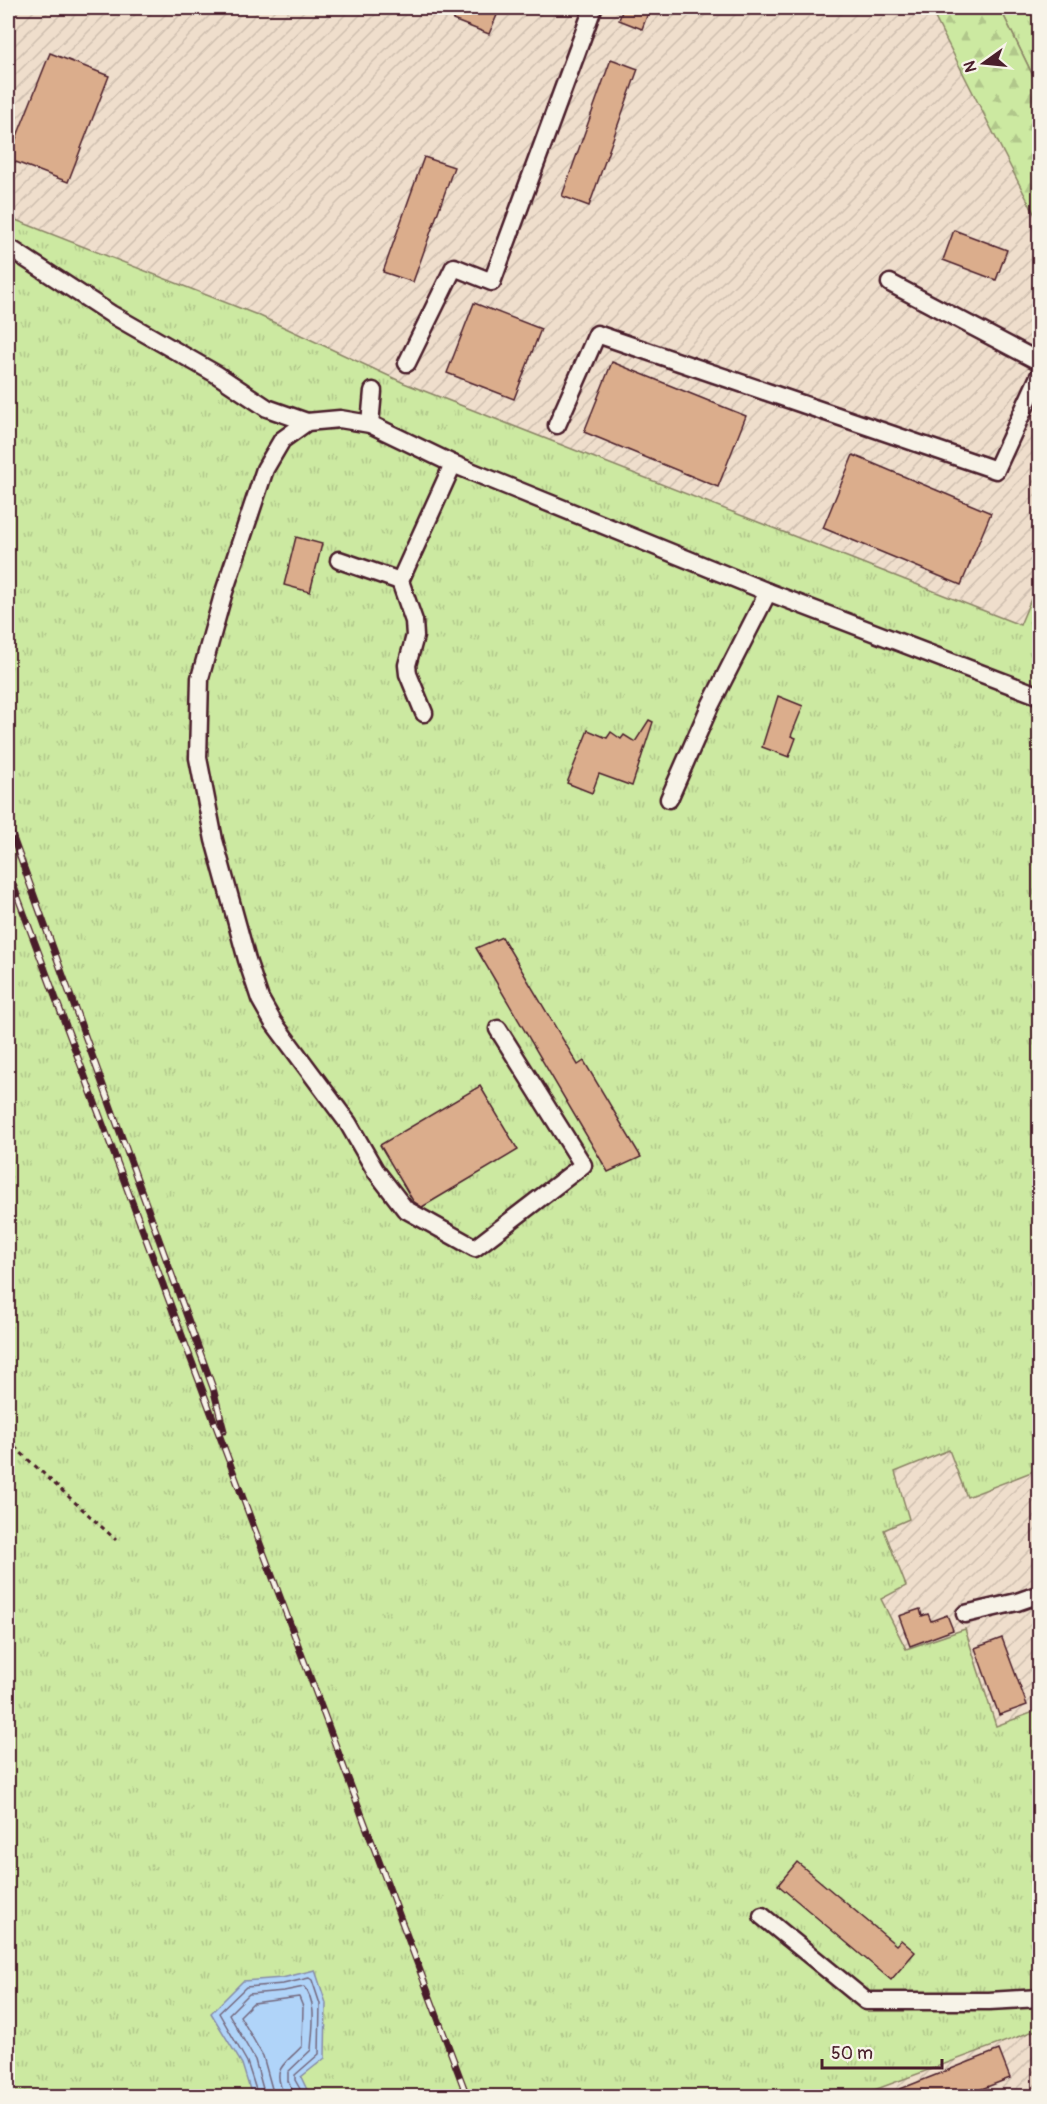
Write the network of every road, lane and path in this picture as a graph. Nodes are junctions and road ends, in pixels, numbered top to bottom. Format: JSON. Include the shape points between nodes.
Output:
{"nodes":[{"id":1,"x":593,"y":8,"type":"edge"},
{"id":2,"x":11,"y":249,"type":"dead end"},
{"id":3,"x":890,"y":283,"type":"dead end"},
{"id":4,"x":1040,"y":362,"type":"edge"},
{"id":5,"x":407,"y":363,"type":"dead end"},
{"id":6,"x":1040,"y":374,"type":"edge"},
{"id":7,"x":373,"y":391,"type":"dead end"},
{"id":8,"x":308,"y":422,"type":"junction"},
{"id":9,"x":370,"y":424,"type":"junction"},
{"id":10,"x":557,"y":425,"type":"dead end"},
{"id":11,"x":453,"y":464,"type":"junction"},
{"id":12,"x":339,"y":560,"type":"dead end"},
{"id":13,"x":400,"y":581,"type":"junction"},
{"id":14,"x":768,"y":592,"type":"junction"},
{"id":15,"x":1040,"y":696,"type":"edge"},
{"id":16,"x":424,"y":713,"type":"dead end"},
{"id":17,"x":669,"y":799,"type":"dead end"},
{"id":18,"x":498,"y":1029,"type":"dead end"},
{"id":19,"x":8,"y":1441,"type":"edge"},
{"id":20,"x":116,"y":1540,"type":"dead end"},
{"id":21,"x":1040,"y":1594,"type":"edge"},
{"id":22,"x":965,"y":1614,"type":"dead end"},
{"id":23,"x":762,"y":1916,"type":"dead end"},
{"id":24,"x":1040,"y":1998,"type":"edge"}],
"edges":[{"from":1,"to":5,"type":"street","via":[[492,282],[454,267]]},
{"from":2,"to":8,"type":"street","via":[[111,315],[216,374],[267,408]]},
{"from":3,"to":4,"type":"street"},
{"from":6,"to":10,"type":"street","via":[[996,470],[597,334]]},
{"from":7,"to":9,"type":"street"},
{"from":8,"to":9,"type":"street","via":[[340,419]]},
{"from":8,"to":18,"type":"street","via":[[282,440],[265,469],[200,678],[198,758],[214,840],[247,960],[260,999],[273,1022],[348,1123],[375,1170],[405,1209],[475,1248],[583,1165]]},
{"from":9,"to":11,"type":"street"},
{"from":11,"to":13,"type":"street"},
{"from":11,"to":14,"type":"street"},
{"from":12,"to":13,"type":"street"},
{"from":13,"to":16,"type":"street","via":[[416,636],[408,674]]},
{"from":14,"to":15,"type":"street"},
{"from":14,"to":17,"type":"street","via":[[710,706]]},
{"from":19,"to":20,"type":"path"},
{"from":21,"to":22,"type":"street"},
{"from":23,"to":24,"type":"street","via":[[866,2001]]}]}
